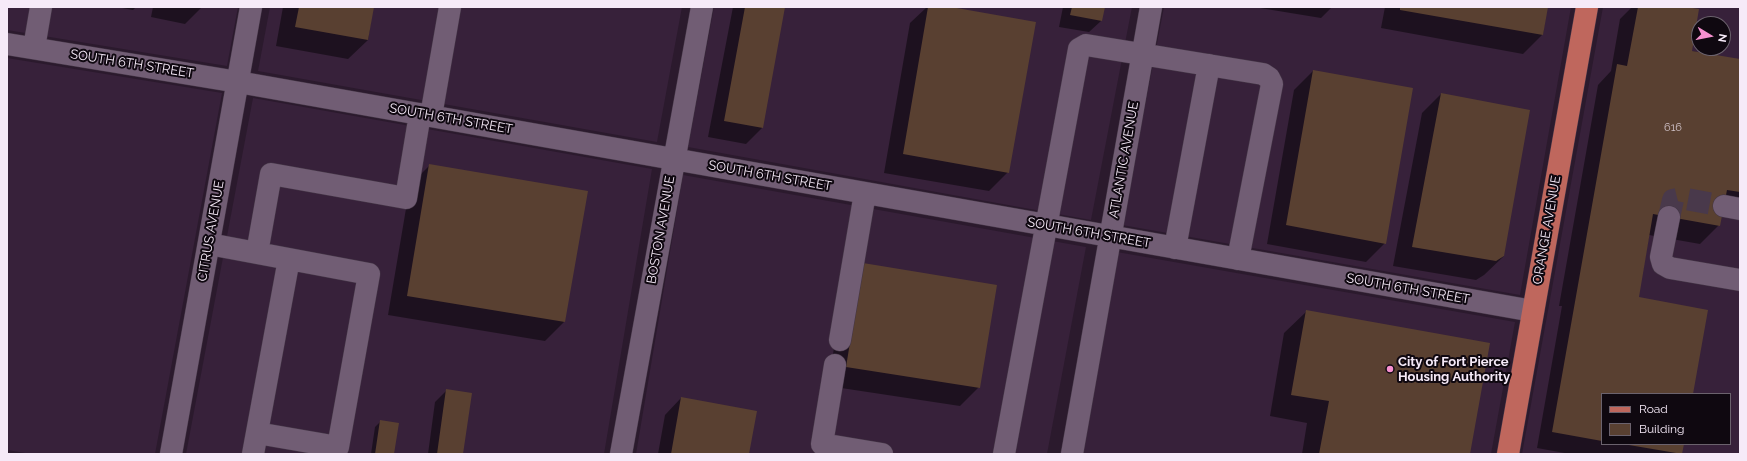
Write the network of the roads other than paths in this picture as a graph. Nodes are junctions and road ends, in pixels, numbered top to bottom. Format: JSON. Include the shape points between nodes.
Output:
{"nodes":[{"id":1,"x":41,"y":7,"type":"edge"},
{"id":2,"x":251,"y":7,"type":"edge"},
{"id":3,"x":450,"y":7,"type":"edge"},
{"id":4,"x":702,"y":7,"type":"edge"},
{"id":5,"x":1151,"y":7,"type":"edge"},
{"id":6,"x":1587,"y":7,"type":"edge"},
{"id":7,"x":7,"y":44,"type":"edge"},
{"id":8,"x":34,"y":48,"type":"junction"},
{"id":9,"x":1142,"y":54,"type":"junction"},
{"id":10,"x":1209,"y":65,"type":"junction"},
{"id":11,"x":238,"y":82,"type":"junction"},
{"id":12,"x":426,"y":115,"type":"junction"},
{"id":13,"x":674,"y":159,"type":"junction"},
{"id":14,"x":865,"y":193,"type":"junction"},
{"id":15,"x":1669,"y":216,"type":"tunnel mouth"},
{"id":16,"x":1046,"y":225,"type":"junction"},
{"id":17,"x":1110,"y":237,"type":"junction"},
{"id":18,"x":209,"y":244,"type":"junction"},
{"id":19,"x":1174,"y":248,"type":"junction"},
{"id":20,"x":257,"y":253,"type":"junction"},
{"id":21,"x":290,"y":259,"type":"junction"},
{"id":22,"x":1238,"y":259,"type":"junction"},
{"id":23,"x":1740,"y":280,"type":"edge"},
{"id":24,"x":1533,"y":311,"type":"junction"},
{"id":25,"x":840,"y":340,"type":"dead end"},
{"id":26,"x":835,"y":365,"type":"dead end"},
{"id":27,"x":255,"y":444,"type":"edge"},
{"id":28,"x":171,"y":454,"type":"edge"},
{"id":29,"x":621,"y":454,"type":"edge"},
{"id":30,"x":882,"y":454,"type":"edge"},
{"id":31,"x":1004,"y":454,"type":"edge"},
{"id":32,"x":1072,"y":454,"type":"edge"},
{"id":33,"x":1508,"y":454,"type":"edge"}],
"edges":[{"from":1,"to":8,"type":"street"},
{"from":2,"to":11,"type":"street","name":"CITRUS AVENUE"},
{"from":3,"to":12,"type":"street"},
{"from":4,"to":13,"type":"street","name":"BOSTON AVENUE"},
{"from":5,"to":9,"type":"street","name":"ATLANTIC AVENUE"},
{"from":6,"to":24,"type":"main road","name":"ORANGE AVENUE"},
{"from":7,"to":8,"type":"street","name":"SOUTH 6TH STREET"},
{"from":8,"to":11,"type":"street","name":"SOUTH 6TH STREET"},
{"from":9,"to":10,"type":"street"},
{"from":9,"to":16,"type":"street","via":[[1086,45],[1079,49]]},
{"from":9,"to":17,"type":"street","name":"ATLANTIC AVENUE"},
{"from":10,"to":19,"type":"street"},
{"from":10,"to":22,"type":"street","via":[[1263,74],[1272,84]]},
{"from":11,"to":12,"type":"street","name":"SOUTH 6TH STREET"},
{"from":11,"to":18,"type":"street","name":"CITRUS AVENUE"},
{"from":12,"to":13,"type":"street","name":"SOUTH 6TH STREET"},
{"from":12,"to":20,"type":"street","via":[[406,198],[271,174]]},
{"from":13,"to":14,"type":"street","name":"SOUTH 6TH STREET"},
{"from":13,"to":29,"type":"street","name":"BOSTON AVENUE"},
{"from":14,"to":16,"type":"street","name":"SOUTH 6TH STREET"},
{"from":14,"to":25,"type":"street"},
{"from":15,"to":23,"type":"street","via":[[1661,257],[1663,264],[1670,268]]},
{"from":16,"to":17,"type":"street","name":"SOUTH 6TH STREET"},
{"from":16,"to":31,"type":"street"},
{"from":17,"to":19,"type":"street","name":"SOUTH 6TH STREET"},
{"from":17,"to":32,"type":"street","name":"ATLANTIC AVENUE"},
{"from":18,"to":20,"type":"street"},
{"from":18,"to":28,"type":"street","name":"CITRUS AVENUE"},
{"from":19,"to":22,"type":"street","name":"SOUTH 6TH STREET"},
{"from":20,"to":21,"type":"street"},
{"from":21,"to":27,"type":"street"},
{"from":21,"to":27,"type":"street","via":[[369,274],[338,447]]},
{"from":22,"to":24,"type":"street","name":"SOUTH 6TH STREET"},
{"from":24,"to":33,"type":"main road","name":"ORANGE AVENUE"},
{"from":26,"to":30,"type":"street","via":[[822,444]]}]}
